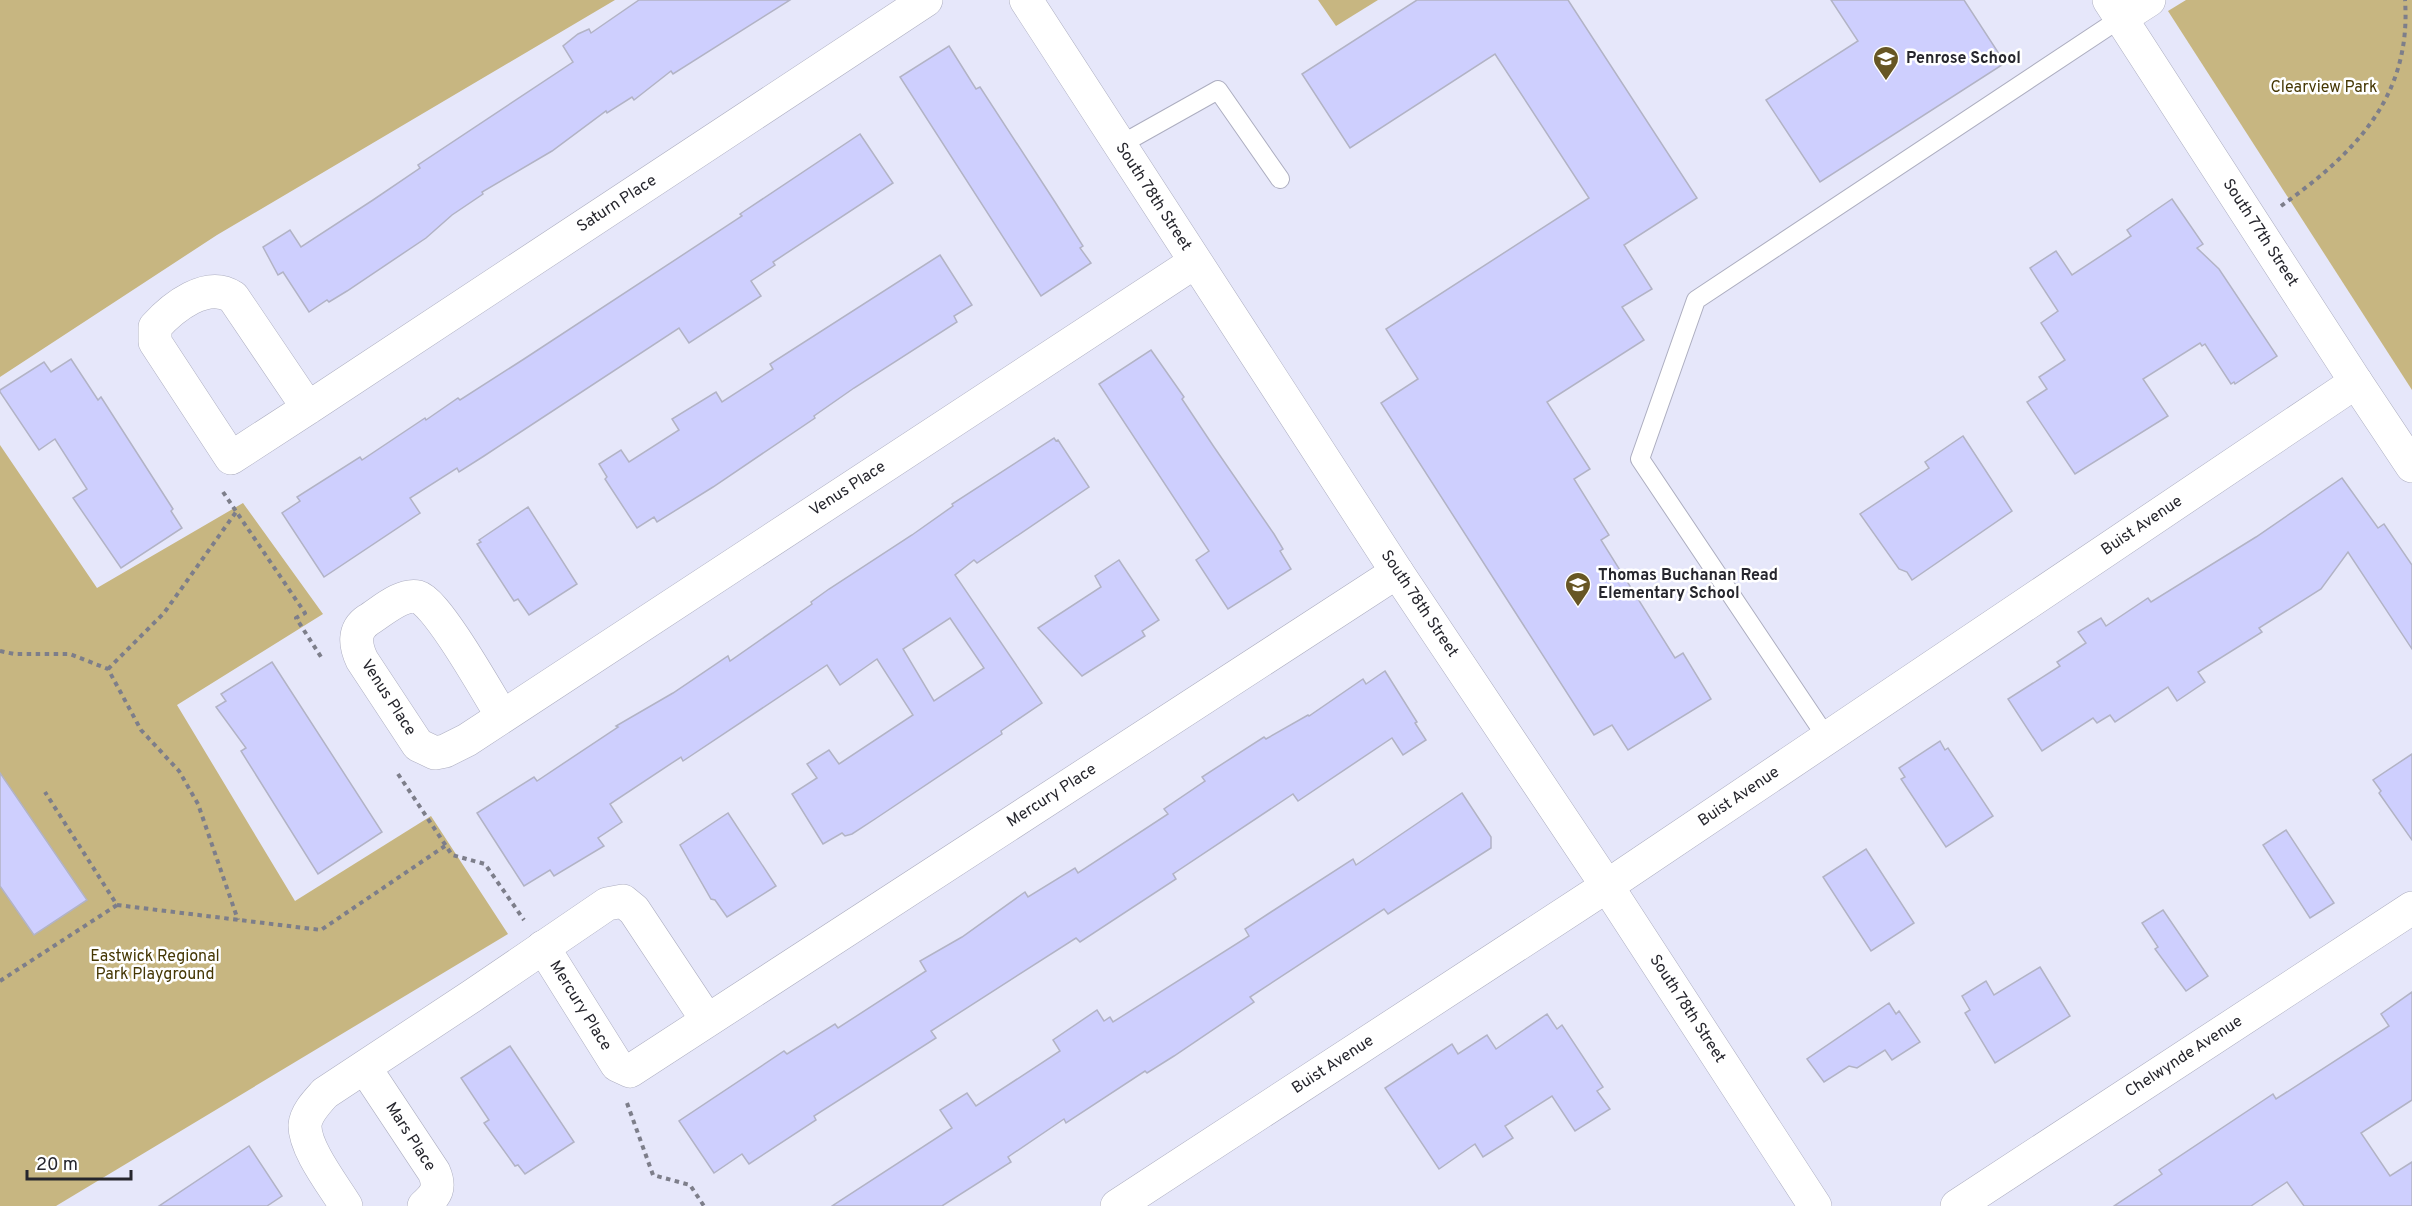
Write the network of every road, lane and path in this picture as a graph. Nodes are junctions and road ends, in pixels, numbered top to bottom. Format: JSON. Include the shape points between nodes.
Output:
{"nodes":[{"id":1,"x":926,"y":0,"type":"edge"},
{"id":2,"x":1026,"y":0,"type":"edge"},
{"id":3,"x":2149,"y":0,"type":"edge"},
{"id":4,"x":2405,"y":0,"type":"edge"},
{"id":5,"x":2115,"y":9,"type":"edge"},
{"id":6,"x":2412,"y":35,"type":"edge"},
{"id":7,"x":2365,"y":140,"type":"dead end"},
{"id":8,"x":1120,"y":145,"type":"junction"},
{"id":9,"x":1280,"y":179,"type":"dead end"},
{"id":10,"x":2255,"y":225,"type":"junction"},
{"id":11,"x":1195,"y":262,"type":"junction"},
{"id":12,"x":2356,"y":382,"type":"junction"},
{"id":13,"x":308,"y":408,"type":"junction"},
{"id":14,"x":2412,"y":466,"type":"edge"},
{"id":15,"x":236,"y":512,"type":"dead end"},
{"id":16,"x":1397,"y":572,"type":"junction"},
{"id":17,"x":0,"y":651,"type":"edge"},
{"id":18,"x":108,"y":669,"type":"junction"},
{"id":19,"x":502,"y":716,"type":"junction"},
{"id":20,"x":1827,"y":738,"type":"junction"},
{"id":21,"x":45,"y":792,"type":"dead end"},
{"id":22,"x":446,"y":846,"type":"dead end"},
{"id":23,"x":1607,"y":886,"type":"junction"},
{"id":24,"x":117,"y":905,"type":"junction"},
{"id":25,"x":2412,"y":908,"type":"edge"},
{"id":26,"x":238,"y":920,"type":"junction"},
{"id":27,"x":543,"y":948,"type":"junction"},
{"id":28,"x":1,"y":978,"type":"edge"},
{"id":29,"x":707,"y":1020,"type":"junction"},
{"id":30,"x":365,"y":1068,"type":"junction"},
{"id":31,"x":630,"y":1071,"type":"junction"},
{"id":32,"x":346,"y":1206,"type":"edge"},
{"id":33,"x":424,"y":1206,"type":"edge"},
{"id":34,"x":704,"y":1206,"type":"edge"},
{"id":35,"x":1117,"y":1206,"type":"edge"},
{"id":36,"x":1815,"y":1206,"type":"edge"},
{"id":37,"x":1957,"y":1206,"type":"edge"}],
"edges":[{"from":1,"to":13,"type":"street","name":"Saturn Place"},
{"from":2,"to":8,"type":"street","name":"South 78th Street"},
{"from":3,"to":5,"type":"street"},
{"from":4,"to":6,"type":"path"},
{"from":5,"to":10,"type":"street","name":"South 77th Street"},
{"from":5,"to":20,"type":"lane","via":[[1696,300],[1640,459]]},
{"from":7,"to":10,"type":"path","via":[[2330,171]]},
{"from":8,"to":9,"type":"lane","via":[[1218,90]]},
{"from":8,"to":11,"type":"street","name":"South 78th Street"},
{"from":10,"to":12,"type":"street","name":"South 77th Street"},
{"from":11,"to":16,"type":"street","name":"South 78th Street"},
{"from":11,"to":19,"type":"street","name":"Venus Place"},
{"from":12,"to":14,"type":"street","name":"South 77th Street"},
{"from":12,"to":20,"type":"street","name":"Buist Avenue"},
{"from":13,"to":13,"type":"street","name":"Saturn Place","via":[[231,458],[155,342],[155,327],[194,297],[223,291],[233,297]]},
{"from":15,"to":18,"type":"path","via":[[164,613]]},
{"from":16,"to":23,"type":"street","name":"South 78th Street"},
{"from":16,"to":29,"type":"street","name":"Mercury Place"},
{"from":17,"to":18,"type":"path","via":[[70,654]]},
{"from":18,"to":26,"type":"path","via":[[141,730],[179,771],[198,804]]},
{"from":19,"to":19,"type":"street","name":"Venus Place","via":[[427,602],[416,597],[403,599],[365,622],[357,632],[355,646],[362,660],[418,745],[435,753],[452,748]]},
{"from":20,"to":23,"type":"street","name":"Buist Avenue"},
{"from":21,"to":24,"type":"path"},
{"from":22,"to":26,"type":"path","via":[[321,930]]},
{"from":23,"to":35,"type":"street","name":"Buist Avenue"},
{"from":23,"to":36,"type":"street","name":"South 78th Street"},
{"from":24,"to":26,"type":"path"},
{"from":24,"to":28,"type":"path"},
{"from":25,"to":37,"type":"street","name":"Chelwynde Avenue"},
{"from":27,"to":29,"type":"street","name":"Mercury Place","via":[[607,904],[623,901],[634,910]]},
{"from":27,"to":30,"type":"street","name":"Mercury Place"},
{"from":27,"to":31,"type":"street","name":"Mercury Place","via":[[617,1065]]},
{"from":29,"to":31,"type":"street","name":"Mercury Place"},
{"from":30,"to":32,"type":"street","via":[[325,1093],[312,1107],[305,1124],[307,1141]]},
{"from":30,"to":33,"type":"street","name":"Mars Place","via":[[434,1172],[438,1183],[436,1195]]},
{"from":31,"to":34,"type":"path","via":[[627,1107],[653,1175],[690,1185]]}]}
